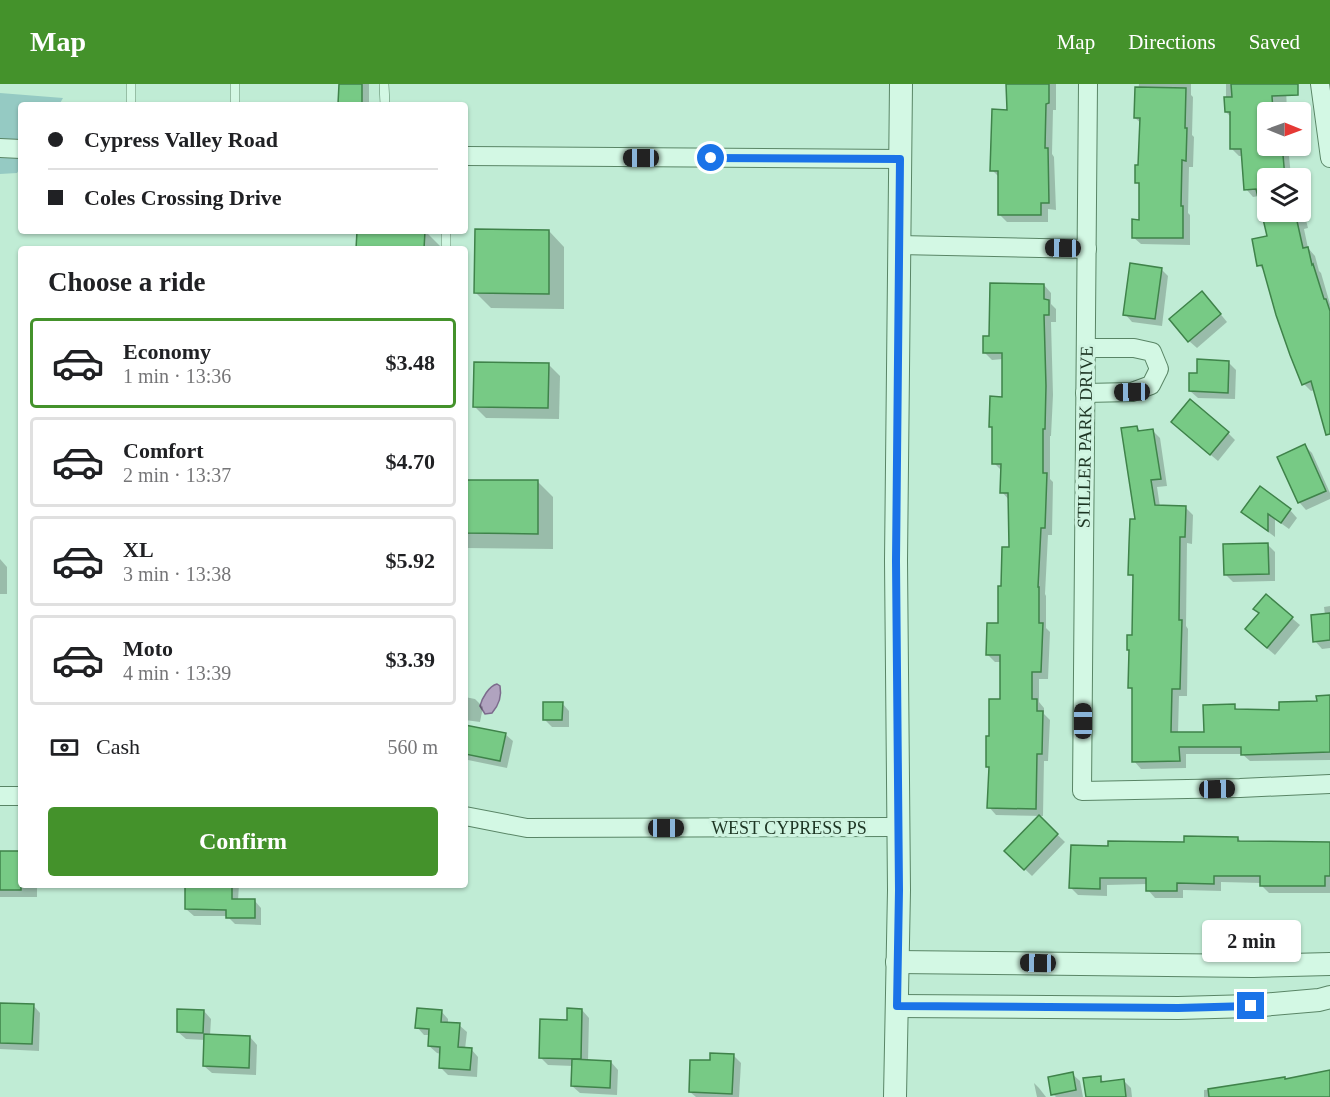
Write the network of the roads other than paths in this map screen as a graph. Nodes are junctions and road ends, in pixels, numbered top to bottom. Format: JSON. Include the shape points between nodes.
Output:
{"nodes":[{"id":1,"x":131,"y":84,"type":"edge"},
{"id":2,"x":235,"y":84,"type":"edge"},
{"id":3,"x":384,"y":84,"type":"edge"},
{"id":4,"x":901,"y":84,"type":"edge"},
{"id":5,"x":1088,"y":84,"type":"edge"},
{"id":6,"x":1320,"y":84,"type":"edge"},
{"id":7,"x":131,"y":102,"type":"edge"},
{"id":8,"x":236,"y":102,"type":"edge"},
{"id":9,"x":385,"y":102,"type":"edge"},
{"id":10,"x":0,"y":148,"type":"edge"},
{"id":11,"x":18,"y":149,"type":"edge"},
{"id":12,"x":468,"y":156,"type":"edge"},
{"id":13,"x":1330,"y":158,"type":"edge"},
{"id":14,"x":900,"y":159,"type":"junction"},
{"id":15,"x":899,"y":244,"type":"junction"},
{"id":16,"x":1087,"y":249,"type":"junction"},
{"id":17,"x":1086,"y":348,"type":"junction"},
{"id":18,"x":1085,"y":393,"type":"junction"},
{"id":19,"x":1330,"y":784,"type":"edge"},
{"id":20,"x":0,"y":796,"type":"edge"},
{"id":21,"x":18,"y":796,"type":"edge"},
{"id":22,"x":468,"y":817,"type":"edge"},
{"id":23,"x":898,"y":827,"type":"junction"},
{"id":24,"x":897,"y":962,"type":"junction"},
{"id":25,"x":1330,"y":964,"type":"edge"},
{"id":26,"x":1330,"y":997,"type":"edge"},
{"id":27,"x":897,"y":1006,"type":"junction"},
{"id":28,"x":895,"y":1097,"type":"edge"}],
"edges":[{"from":1,"to":7,"type":"lane"},
{"from":2,"to":8,"type":"lane"},
{"from":3,"to":9,"type":"lane"},
{"from":4,"to":14,"type":"street"},
{"from":5,"to":16,"type":"street","name":"STILLER PARK DRIVE"},
{"from":6,"to":13,"type":"street"},
{"from":10,"to":11,"type":"street"},
{"from":12,"to":14,"type":"street"},
{"from":14,"to":15,"type":"street"},
{"from":15,"to":16,"type":"street"},
{"from":15,"to":23,"type":"street"},
{"from":16,"to":17,"type":"street","name":"STILLER PARK DRIVE"},
{"from":17,"to":18,"type":"street","name":"STILLER PARK DRIVE"},
{"from":17,"to":18,"type":"street","via":[[1152,352],[1159,369],[1151,385],[1132,392]]},
{"from":18,"to":19,"type":"street","name":"STILLER PARK DRIVE","via":[[1082,791]]},
{"from":20,"to":21,"type":"street"},
{"from":22,"to":23,"type":"street","name":"WEST CYPRESS PS","via":[[526,828]]},
{"from":23,"to":24,"type":"street"},
{"from":24,"to":25,"type":"street"},
{"from":24,"to":27,"type":"street"},
{"from":26,"to":27,"type":"street","via":[[1251,1006],[1178,1008]]},
{"from":27,"to":28,"type":"street"}]}
